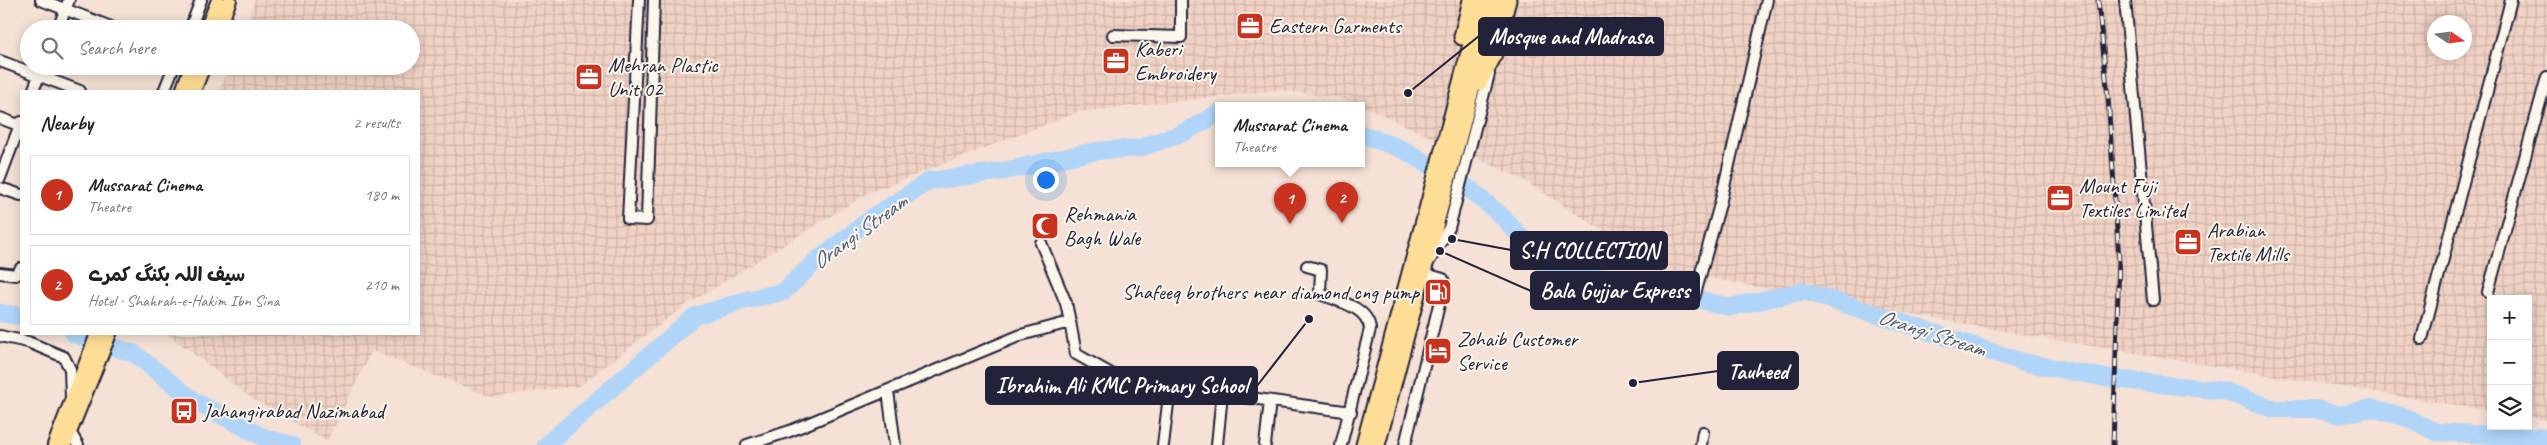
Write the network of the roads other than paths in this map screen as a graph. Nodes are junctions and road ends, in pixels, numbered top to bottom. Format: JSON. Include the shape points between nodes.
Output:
{"nodes":[{"id":1,"x":41,"y":0,"type":"edge"},
{"id":2,"x":201,"y":0,"type":"edge"},
{"id":3,"x":218,"y":0,"type":"edge"},
{"id":4,"x":230,"y":0,"type":"edge"},
{"id":5,"x":639,"y":0,"type":"edge"},
{"id":6,"x":654,"y":0,"type":"edge"},
{"id":7,"x":1181,"y":0,"type":"edge"},
{"id":8,"x":1471,"y":0,"type":"edge"},
{"id":9,"x":1483,"y":0,"type":"edge"},
{"id":10,"x":1495,"y":0,"type":"edge"},
{"id":11,"x":1508,"y":0,"type":"edge"},
{"id":12,"x":1767,"y":0,"type":"edge"},
{"id":13,"x":2125,"y":0,"type":"edge"},
{"id":14,"x":2512,"y":0,"type":"edge"},
{"id":15,"x":67,"y":5,"type":"edge"},
{"id":16,"x":61,"y":20,"type":"edge"},
{"id":17,"x":98,"y":20,"type":"edge"},
{"id":18,"x":193,"y":20,"type":"edge"},
{"id":19,"x":210,"y":20,"type":"edge"},
{"id":20,"x":222,"y":20,"type":"edge"},
{"id":21,"x":1113,"y":35,"type":"dead end"},
{"id":22,"x":1487,"y":55,"type":"junction"},
{"id":23,"x":0,"y":61,"type":"edge"},
{"id":24,"x":20,"y":66,"type":"edge"},
{"id":25,"x":40,"y":75,"type":"edge"},
{"id":26,"x":49,"y":75,"type":"edge"},
{"id":27,"x":170,"y":75,"type":"edge"},
{"id":28,"x":188,"y":75,"type":"edge"},
{"id":29,"x":200,"y":75,"type":"edge"},
{"id":30,"x":2547,"y":77,"type":"edge"},
{"id":31,"x":34,"y":90,"type":"edge"},
{"id":32,"x":78,"y":90,"type":"edge"},
{"id":33,"x":164,"y":90,"type":"edge"},
{"id":34,"x":182,"y":90,"type":"edge"},
{"id":35,"x":194,"y":90,"type":"edge"},
{"id":36,"x":636,"y":94,"type":"junction"},
{"id":37,"x":651,"y":94,"type":"junction"},
{"id":38,"x":1460,"y":104,"type":"junction"},
{"id":39,"x":0,"y":118,"type":"edge"},
{"id":40,"x":20,"y":125,"type":"edge"},
{"id":41,"x":20,"y":128,"type":"edge"},
{"id":42,"x":0,"y":178,"type":"edge"},
{"id":43,"x":0,"y":188,"type":"edge"},
{"id":44,"x":20,"y":195,"type":"edge"},
{"id":45,"x":1431,"y":217,"type":"junction"},
{"id":46,"x":1041,"y":243,"type":"dead end"},
{"id":47,"x":1307,"y":266,"type":"dead end"},
{"id":48,"x":20,"y":270,"type":"edge"},
{"id":49,"x":0,"y":273,"type":"edge"},
{"id":50,"x":1422,"y":273,"type":"junction"},
{"id":51,"x":2488,"y":292,"type":"dead end"},
{"id":52,"x":1694,"y":298,"type":"dead end"},
{"id":53,"x":2153,"y":300,"type":"dead end"},
{"id":54,"x":1070,"y":322,"type":"junction"},
{"id":55,"x":97,"y":335,"type":"edge"},
{"id":56,"x":109,"y":335,"type":"edge"},
{"id":57,"x":0,"y":336,"type":"edge"},
{"id":58,"x":2422,"y":339,"type":"dead end"},
{"id":59,"x":92,"y":365,"type":"junction"},
{"id":60,"x":1170,"y":387,"type":"junction"},
{"id":61,"x":888,"y":391,"type":"junction"},
{"id":62,"x":1222,"y":394,"type":"junction"},
{"id":63,"x":1270,"y":400,"type":"junction"},
{"id":64,"x":71,"y":402,"type":"junction"},
{"id":65,"x":1350,"y":412,"type":"junction"},
{"id":66,"x":70,"y":432,"type":"junction"},
{"id":67,"x":1703,"y":432,"type":"dead end"},
{"id":68,"x":54,"y":445,"type":"edge"},
{"id":69,"x":65,"y":445,"type":"edge"},
{"id":70,"x":78,"y":445,"type":"edge"},
{"id":71,"x":747,"y":445,"type":"edge"},
{"id":72,"x":895,"y":445,"type":"edge"},
{"id":73,"x":1163,"y":445,"type":"edge"},
{"id":74,"x":1217,"y":445,"type":"edge"},
{"id":75,"x":1265,"y":445,"type":"edge"},
{"id":76,"x":1341,"y":445,"type":"edge"},
{"id":77,"x":1364,"y":445,"type":"edge"},
{"id":78,"x":1377,"y":445,"type":"edge"},
{"id":79,"x":1405,"y":445,"type":"edge"},
{"id":80,"x":1701,"y":445,"type":"edge"}],
"edges":[{"from":1,"to":15,"type":"street"},
{"from":2,"to":18,"type":"street"},
{"from":3,"to":19,"type":"main road"},
{"from":4,"to":20,"type":"main road"},
{"from":5,"to":36,"type":"street"},
{"from":6,"to":37,"type":"street"},
{"from":7,"to":21,"type":"street","via":[[1181,37]]},
{"from":8,"to":38,"type":"highway","via":[[1462,40]]},
{"from":9,"to":38,"type":"highway"},
{"from":10,"to":22,"type":"highway"},
{"from":11,"to":22,"type":"highway"},
{"from":12,"to":52,"type":"street","via":[[1720,204]]},
{"from":13,"to":53,"type":"street"},
{"from":14,"to":58,"type":"street"},
{"from":15,"to":16,"type":"street"},
{"from":15,"to":17,"type":"street"},
{"from":22,"to":38,"type":"highway"},
{"from":22,"to":50,"type":"street","via":[[1449,228]]},
{"from":23,"to":24,"type":"street"},
{"from":25,"to":31,"type":"street"},
{"from":26,"to":32,"type":"street"},
{"from":27,"to":33,"type":"street"},
{"from":28,"to":34,"type":"main road"},
{"from":29,"to":35,"type":"main road"},
{"from":30,"to":51,"type":"street"},
{"from":36,"to":37,"type":"street"},
{"from":36,"to":37,"type":"street","via":[[628,219],[647,220]]},
{"from":38,"to":45,"type":"highway"},
{"from":39,"to":40,"type":"street"},
{"from":41,"to":42,"type":"street"},
{"from":43,"to":44,"type":"street"},
{"from":45,"to":50,"type":"highway"},
{"from":45,"to":77,"type":"highway"},
{"from":46,"to":54,"type":"street","via":[[1066,303]]},
{"from":47,"to":65,"type":"street","via":[[1320,270],[1322,274],[1320,294],[1364,314],[1369,322]]},
{"from":48,"to":49,"type":"street","via":[[16,276]]},
{"from":50,"to":78,"type":"highway"},
{"from":50,"to":79,"type":"street","via":[[1443,280],[1444,284]]},
{"from":54,"to":60,"type":"street","via":[[1076,354],[1122,380]]},
{"from":54,"to":61,"type":"street","via":[[1021,335]]},
{"from":55,"to":59,"type":"main road"},
{"from":56,"to":59,"type":"main road"},
{"from":57,"to":64,"type":"street","via":[[28,342],[64,357],[70,369]]},
{"from":59,"to":64,"type":"main road"},
{"from":59,"to":66,"type":"main road"},
{"from":60,"to":62,"type":"street"},
{"from":60,"to":73,"type":"street"},
{"from":61,"to":71,"type":"street"},
{"from":61,"to":72,"type":"street"},
{"from":62,"to":63,"type":"street"},
{"from":62,"to":74,"type":"street"},
{"from":63,"to":65,"type":"street"},
{"from":63,"to":75,"type":"street"},
{"from":64,"to":68,"type":"main road"},
{"from":65,"to":76,"type":"street"},
{"from":66,"to":69,"type":"main road"},
{"from":66,"to":70,"type":"street"},
{"from":67,"to":80,"type":"street"}]}
